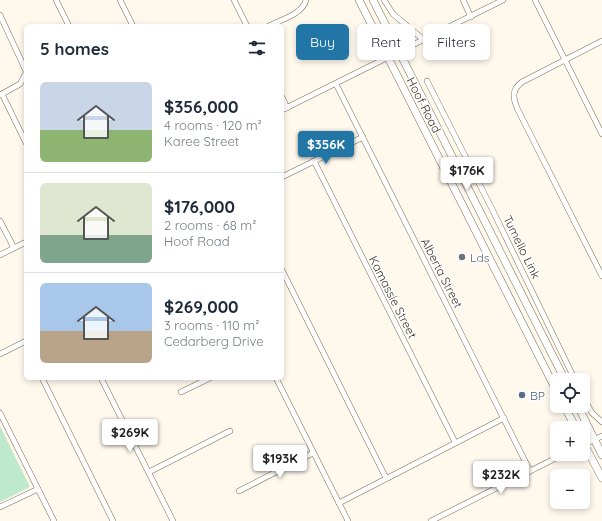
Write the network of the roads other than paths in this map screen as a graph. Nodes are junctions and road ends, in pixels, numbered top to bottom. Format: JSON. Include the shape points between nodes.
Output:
{"nodes":[{"id":1,"x":56,"y":0,"type":"edge"},
{"id":2,"x":120,"y":0,"type":"edge"},
{"id":3,"x":234,"y":0,"type":"edge"},
{"id":4,"x":306,"y":0,"type":"edge"},
{"id":5,"x":359,"y":0,"type":"edge"},
{"id":6,"x":373,"y":0,"type":"edge"},
{"id":7,"x":384,"y":0,"type":"edge"},
{"id":8,"x":463,"y":0,"type":"edge"},
{"id":9,"x":503,"y":0,"type":"edge"},
{"id":10,"x":535,"y":0,"type":"edge"},
{"id":11,"x":0,"y":15,"type":"edge"},
{"id":12,"x":471,"y":16,"type":"junction"},
{"id":13,"x":68,"y":24,"type":"edge"},
{"id":14,"x":132,"y":24,"type":"edge"},
{"id":15,"x":245,"y":24,"type":"edge"},
{"id":16,"x":273,"y":24,"type":"edge"},
{"id":17,"x":371,"y":24,"type":"edge"},
{"id":18,"x":385,"y":24,"type":"edge"},
{"id":19,"x":455,"y":24,"type":"edge"},
{"id":20,"x":423,"y":39,"type":"edge"},
{"id":21,"x":602,"y":41,"type":"edge"},
{"id":22,"x":564,"y":59,"type":"junction"},
{"id":23,"x":384,"y":60,"type":"edge"},
{"id":24,"x":389,"y":60,"type":"edge"},
{"id":25,"x":403,"y":60,"type":"edge"},
{"id":26,"x":24,"y":68,"type":"edge"},
{"id":27,"x":24,"y":76,"type":"edge"},
{"id":28,"x":427,"y":81,"type":"dead end"},
{"id":29,"x":336,"y":84,"type":"junction"},
{"id":30,"x":1,"y":95,"type":"edge"},
{"id":31,"x":284,"y":101,"type":"edge"},
{"id":32,"x":287,"y":108,"type":"junction"},
{"id":33,"x":284,"y":109,"type":"edge"},
{"id":34,"x":602,"y":134,"type":"edge"},
{"id":35,"x":363,"y":137,"type":"junction"},
{"id":36,"x":24,"y":139,"type":"edge"},
{"id":37,"x":314,"y":161,"type":"junction"},
{"id":38,"x":284,"y":176,"type":"edge"},
{"id":39,"x":0,"y":221,"type":"edge"},
{"id":40,"x":24,"y":243,"type":"edge"},
{"id":41,"x":14,"y":248,"type":"junction"},
{"id":42,"x":0,"y":255,"type":"edge"},
{"id":43,"x":284,"y":274,"type":"edge"},
{"id":44,"x":602,"y":276,"type":"edge"},
{"id":45,"x":24,"y":343,"type":"edge"},
{"id":46,"x":0,"y":354,"type":"edge"},
{"id":47,"x":561,"y":373,"type":"edge"},
{"id":48,"x":572,"y":373,"type":"edge"},
{"id":49,"x":550,"y":378,"type":"edge"},
{"id":50,"x":43,"y":380,"type":"edge"},
{"id":51,"x":102,"y":380,"type":"edge"},
{"id":52,"x":206,"y":380,"type":"edge"},
{"id":53,"x":277,"y":380,"type":"edge"},
{"id":54,"x":181,"y":392,"type":"dead end"},
{"id":55,"x":590,"y":409,"type":"edge"},
{"id":56,"x":0,"y":413,"type":"edge"},
{"id":57,"x":581,"y":413,"type":"edge"},
{"id":58,"x":504,"y":418,"type":"junction"},
{"id":59,"x":602,"y":422,"type":"edge"},
{"id":60,"x":230,"y":431,"type":"dead end"},
{"id":61,"x":602,"y":436,"type":"edge"},
{"id":62,"x":594,"y":439,"type":"junction"},
{"id":63,"x":590,"y":441,"type":"edge"},
{"id":64,"x":455,"y":442,"type":"junction"},
{"id":65,"x":313,"y":453,"type":"junction"},
{"id":66,"x":602,"y":455,"type":"edge"},
{"id":67,"x":590,"y":457,"type":"edge"},
{"id":68,"x":550,"y":461,"type":"edge"},
{"id":69,"x":530,"y":471,"type":"junction"},
{"id":70,"x":149,"y":472,"type":"junction"},
{"id":71,"x":386,"y":478,"type":"junction"},
{"id":72,"x":602,"y":478,"type":"edge"},
{"id":73,"x":38,"y":489,"type":"junction"},
{"id":74,"x":239,"y":491,"type":"dead end"},
{"id":75,"x":339,"y":503,"type":"junction"},
{"id":76,"x":0,"y":508,"type":"edge"},
{"id":77,"x":54,"y":521,"type":"edge"},
{"id":78,"x":113,"y":521,"type":"edge"},
{"id":79,"x":173,"y":521,"type":"edge"},
{"id":80,"x":348,"y":521,"type":"edge"},
{"id":81,"x":431,"y":521,"type":"edge"}],
"edges":[{"from":1,"to":13,"type":"street"},
{"from":2,"to":14,"type":"street"},
{"from":3,"to":15,"type":"street"},
{"from":4,"to":16,"type":"street","via":[[298,11]]},
{"from":5,"to":17,"type":"main road","name":"Hoof Road"},
{"from":6,"to":18,"type":"main road","name":"Hoof Road"},
{"from":7,"to":20,"type":"street","via":[[392,13]]},
{"from":8,"to":12,"type":"street"},
{"from":9,"to":12,"type":"street"},
{"from":10,"to":22,"type":"street"},
{"from":11,"to":26,"type":"street"},
{"from":12,"to":19,"type":"street"},
{"from":21,"to":22,"type":"street"},
{"from":22,"to":34,"type":"street"},
{"from":22,"to":44,"type":"street","via":[[522,82],[514,91],[515,103]]},
{"from":23,"to":29,"type":"street"},
{"from":24,"to":49,"type":"main road","name":"Hoof Road"},
{"from":25,"to":47,"type":"main road","name":"Hoof Road"},
{"from":27,"to":30,"type":"street","via":[[20,84]]},
{"from":28,"to":48,"type":"street","name":"Tumello Link"},
{"from":29,"to":32,"type":"street"},
{"from":29,"to":35,"type":"street","name":"Alberta Street"},
{"from":30,"to":36,"type":"street"},
{"from":31,"to":32,"type":"street"},
{"from":32,"to":33,"type":"street"},
{"from":35,"to":37,"type":"street"},
{"from":35,"to":58,"type":"street","name":"Alberta Street"},
{"from":37,"to":38,"type":"street"},
{"from":37,"to":64,"type":"street","name":"Kamassie Street"},
{"from":39,"to":41,"type":"street"},
{"from":40,"to":41,"type":"street"},
{"from":41,"to":42,"type":"street"},
{"from":43,"to":71,"type":"street"},
{"from":45,"to":46,"type":"street"},
{"from":50,"to":78,"type":"street"},
{"from":51,"to":70,"type":"street"},
{"from":52,"to":54,"type":"street"},
{"from":53,"to":65,"type":"street"},
{"from":55,"to":59,"type":"street"},
{"from":56,"to":73,"type":"street"},
{"from":57,"to":62,"type":"main road"},
{"from":58,"to":64,"type":"street"},
{"from":58,"to":69,"type":"street","name":"Alberta Street"},
{"from":60,"to":70,"type":"street"},
{"from":61,"to":62,"type":"street"},
{"from":62,"to":63,"type":"street"},
{"from":62,"to":66,"type":"main road"},
{"from":64,"to":71,"type":"street"},
{"from":65,"to":74,"type":"street"},
{"from":65,"to":75,"type":"street"},
{"from":67,"to":72,"type":"main road"},
{"from":68,"to":69,"type":"street"},
{"from":69,"to":81,"type":"street"},
{"from":70,"to":79,"type":"street"},
{"from":71,"to":75,"type":"street"},
{"from":73,"to":76,"type":"street"},
{"from":73,"to":77,"type":"street"},
{"from":75,"to":80,"type":"street"}]}
